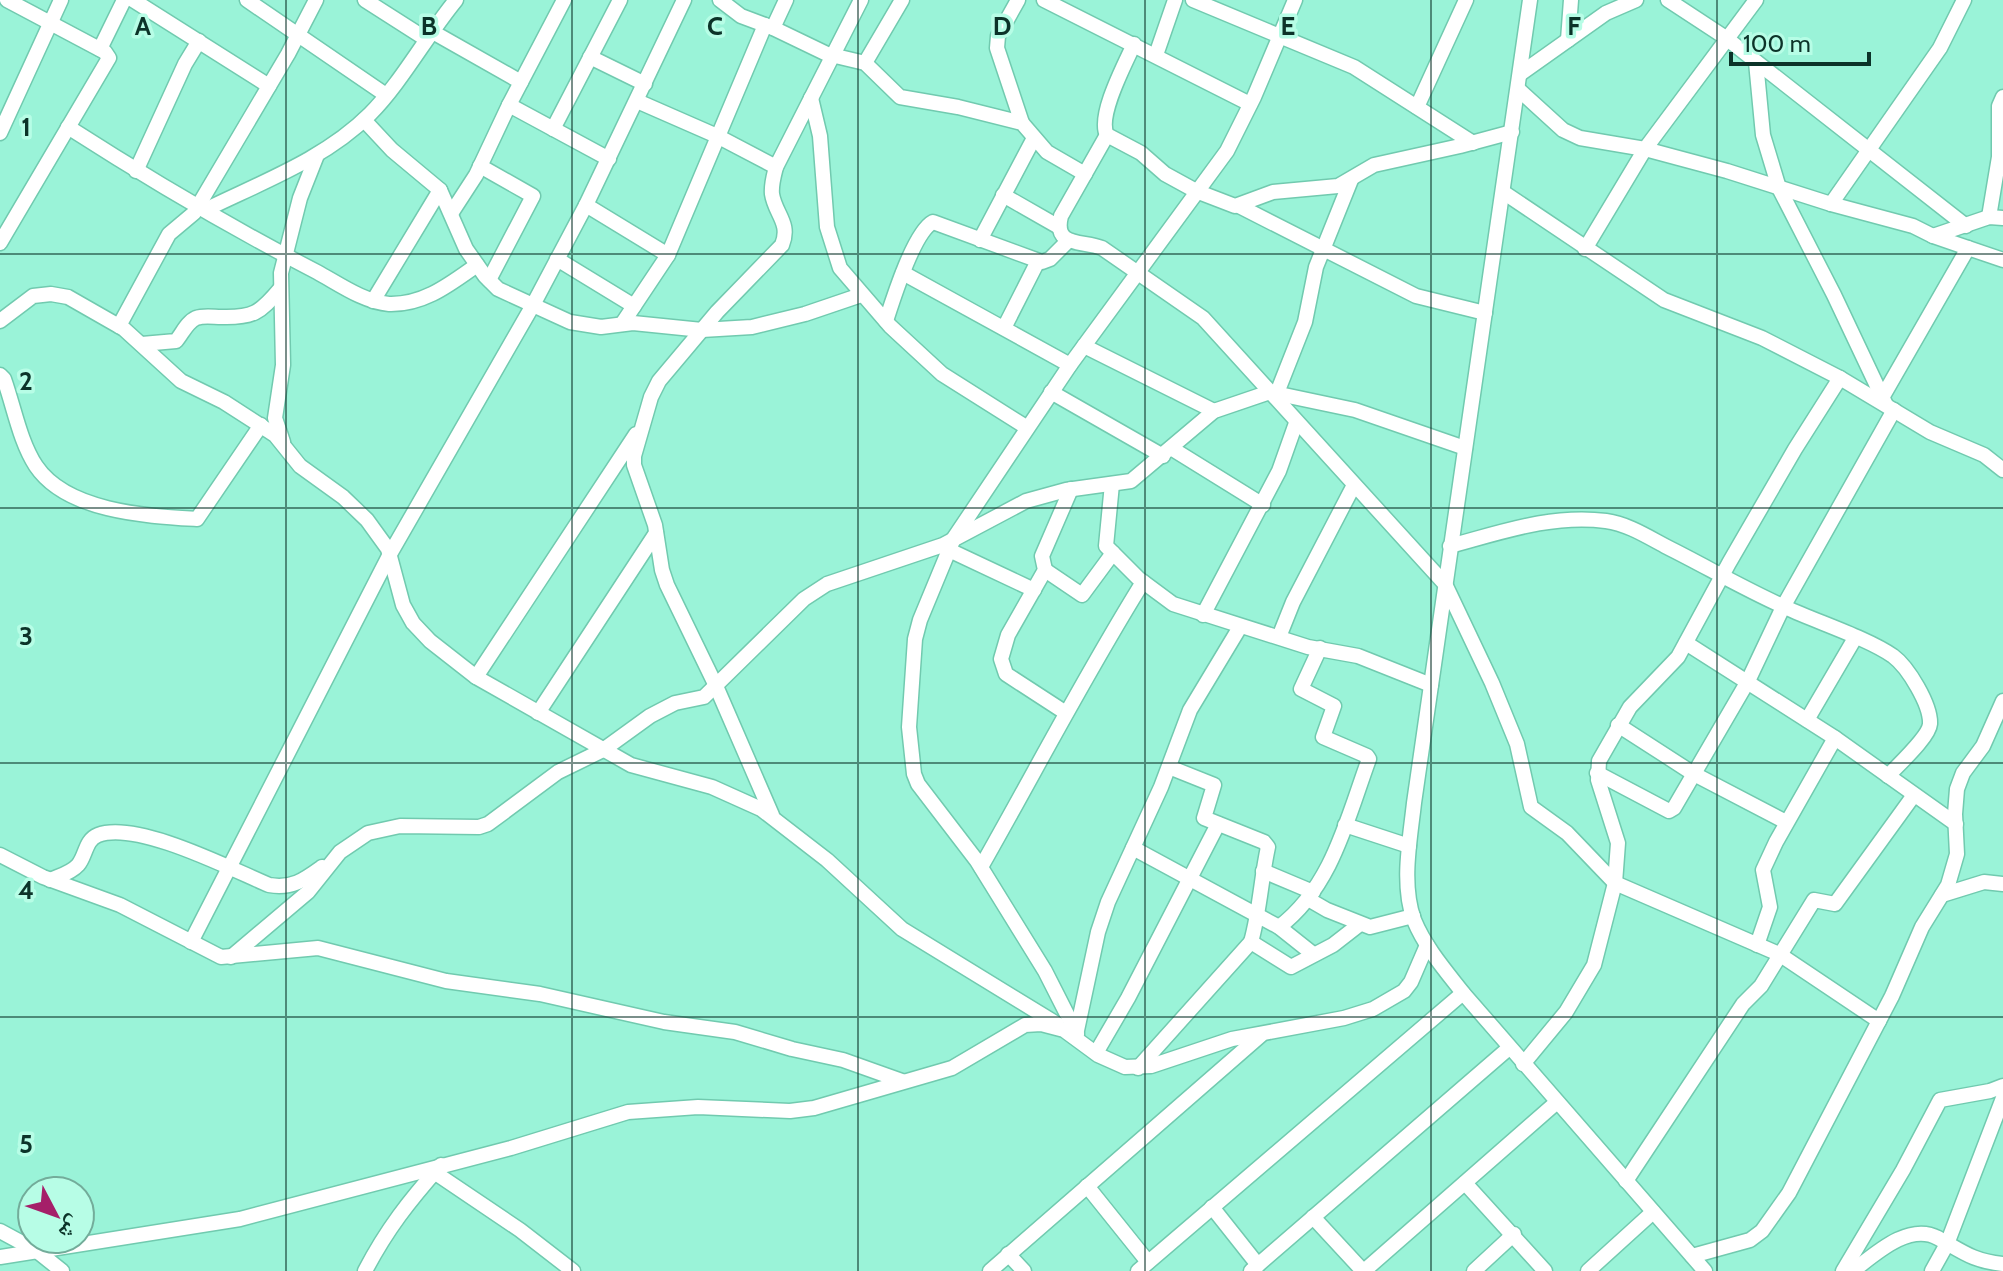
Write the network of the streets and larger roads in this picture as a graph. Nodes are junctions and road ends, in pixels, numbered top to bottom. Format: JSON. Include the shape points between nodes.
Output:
{"nodes":[{"id":1,"x":7,"y":0,"type":"edge"},
{"id":2,"x":61,"y":0,"type":"edge"},
{"id":3,"x":124,"y":0,"type":"edge"},
{"id":4,"x":133,"y":0,"type":"edge"},
{"id":5,"x":247,"y":0,"type":"edge"},
{"id":6,"x":316,"y":0,"type":"edge"},
{"id":7,"x":365,"y":0,"type":"edge"},
{"id":8,"x":456,"y":0,"type":"edge"},
{"id":9,"x":564,"y":0,"type":"edge"},
{"id":10,"x":620,"y":0,"type":"edge"},
{"id":11,"x":684,"y":0,"type":"edge"},
{"id":12,"x":720,"y":0,"type":"edge"},
{"id":13,"x":786,"y":0,"type":"edge"},
{"id":14,"x":861,"y":0,"type":"edge"},
{"id":15,"x":902,"y":0,"type":"edge"},
{"id":16,"x":1018,"y":0,"type":"edge"},
{"id":17,"x":1044,"y":0,"type":"edge"},
{"id":18,"x":1175,"y":0,"type":"edge"},
{"id":19,"x":1193,"y":0,"type":"edge"},
{"id":20,"x":1295,"y":0,"type":"edge"},
{"id":21,"x":1466,"y":0,"type":"edge"},
{"id":22,"x":1530,"y":0,"type":"edge"},
{"id":23,"x":1571,"y":0,"type":"edge"},
{"id":24,"x":1636,"y":0,"type":"edge"},
{"id":25,"x":1668,"y":0,"type":"edge"},
{"id":26,"x":1756,"y":0,"type":"edge"},
{"id":27,"x":1964,"y":0,"type":"edge"},
{"id":28,"x":50,"y":24,"type":"junction"},
{"id":29,"x":769,"y":26,"type":"junction"},
{"id":30,"x":297,"y":33,"type":"junction"},
{"id":31,"x":429,"y":35,"type":"junction"},
{"id":32,"x":1279,"y":36,"type":"junction"},
{"id":33,"x":1726,"y":38,"type":"junction"},
{"id":34,"x":1568,"y":40,"type":"junction"},
{"id":35,"x":199,"y":41,"type":"junction"},
{"id":36,"x":1134,"y":44,"type":"junction"},
{"id":37,"x":100,"y":49,"type":"junction"},
{"id":38,"x":832,"y":55,"type":"junction"},
{"id":39,"x":1156,"y":55,"type":"junction"},
{"id":40,"x":590,"y":57,"type":"junction"},
{"id":41,"x":1756,"y":62,"type":"junction"},
{"id":42,"x":865,"y":63,"type":"junction"},
{"id":43,"x":1519,"y":81,"type":"junction"},
{"id":44,"x":521,"y":82,"type":"junction"},
{"id":45,"x":645,"y":84,"type":"junction"},
{"id":46,"x":269,"y":86,"type":"junction"},
{"id":47,"x":386,"y":95,"type":"junction"},
{"id":48,"x":2003,"y":97,"type":"edge"},
{"id":49,"x":811,"y":98,"type":"junction"},
{"id":50,"x":637,"y":101,"type":"junction"},
{"id":51,"x":1250,"y":104,"type":"junction"},
{"id":52,"x":509,"y":105,"type":"junction"},
{"id":53,"x":1417,"y":107,"type":"junction"},
{"id":54,"x":364,"y":120,"type":"junction"},
{"id":55,"x":1022,"y":123,"type":"junction"},
{"id":56,"x":68,"y":127,"type":"junction"},
{"id":57,"x":553,"y":129,"type":"junction"},
{"id":58,"x":1512,"y":132,"type":"junction"},
{"id":59,"x":0,"y":133,"type":"edge"},
{"id":60,"x":1107,"y":135,"type":"junction"},
{"id":61,"x":717,"y":136,"type":"junction"},
{"id":62,"x":1034,"y":138,"type":"junction"},
{"id":63,"x":1473,"y":143,"type":"junction"},
{"id":64,"x":1645,"y":149,"type":"junction"},
{"id":65,"x":1869,"y":151,"type":"junction"},
{"id":66,"x":317,"y":155,"type":"junction"},
{"id":67,"x":609,"y":159,"type":"junction"},
{"id":68,"x":480,"y":166,"type":"junction"},
{"id":69,"x":776,"y":167,"type":"junction"},
{"id":70,"x":136,"y":171,"type":"junction"},
{"id":71,"x":1085,"y":174,"type":"junction"},
{"id":72,"x":1351,"y":180,"type":"junction"},
{"id":73,"x":1779,"y":188,"type":"junction"},
{"id":74,"x":440,"y":190,"type":"junction"},
{"id":75,"x":1196,"y":191,"type":"junction"},
{"id":76,"x":1503,"y":192,"type":"junction"},
{"id":77,"x":1003,"y":195,"type":"junction"},
{"id":78,"x":1831,"y":204,"type":"junction"},
{"id":79,"x":586,"y":205,"type":"junction"},
{"id":80,"x":1239,"y":206,"type":"junction"},
{"id":81,"x":202,"y":208,"type":"junction"},
{"id":82,"x":452,"y":212,"type":"junction"},
{"id":83,"x":1996,"y":217,"type":"edge"},
{"id":84,"x":1966,"y":226,"type":"junction"},
{"id":85,"x":1059,"y":227,"type":"junction"},
{"id":86,"x":1933,"y":236,"type":"junction"},
{"id":87,"x":980,"y":240,"type":"junction"},
{"id":88,"x":1068,"y":241,"type":"junction"},
{"id":89,"x":0,"y":243,"type":"edge"},
{"id":90,"x":1968,"y":248,"type":"junction"},
{"id":91,"x":1322,"y":249,"type":"junction"},
{"id":92,"x":1585,"y":249,"type":"junction"},
{"id":93,"x":668,"y":255,"type":"junction"},
{"id":94,"x":284,"y":256,"type":"junction"},
{"id":95,"x":557,"y":259,"type":"junction"},
{"id":96,"x":2003,"y":260,"type":"edge"},
{"id":97,"x":1038,"y":261,"type":"junction"},
{"id":98,"x":477,"y":265,"type":"junction"},
{"id":99,"x":903,"y":273,"type":"junction"},
{"id":100,"x":1139,"y":273,"type":"junction"},
{"id":101,"x":489,"y":280,"type":"junction"},
{"id":102,"x":280,"y":289,"type":"junction"},
{"id":103,"x":861,"y":295,"type":"junction"},
{"id":104,"x":373,"y":301,"type":"junction"},
{"id":105,"x":533,"y":305,"type":"junction"},
{"id":106,"x":634,"y":306,"type":"junction"},
{"id":107,"x":1485,"y":313,"type":"junction"},
{"id":108,"x":0,"y":321,"type":"edge"},
{"id":109,"x":886,"y":321,"type":"junction"},
{"id":110,"x":622,"y":324,"type":"junction"},
{"id":111,"x":119,"y":326,"type":"junction"},
{"id":112,"x":1004,"y":328,"type":"junction"},
{"id":113,"x":702,"y":330,"type":"junction"},
{"id":114,"x":142,"y":344,"type":"junction"},
{"id":115,"x":1084,"y":346,"type":"junction"},
{"id":116,"x":1070,"y":365,"type":"junction"},
{"id":117,"x":0,"y":375,"type":"edge"},
{"id":118,"x":1840,"y":378,"type":"junction"},
{"id":119,"x":1051,"y":392,"type":"junction"},
{"id":120,"x":1273,"y":393,"type":"junction"},
{"id":121,"x":1888,"y":404,"type":"junction"},
{"id":122,"x":1214,"y":411,"type":"junction"},
{"id":123,"x":1296,"y":423,"type":"junction"},
{"id":124,"x":261,"y":425,"type":"junction"},
{"id":125,"x":642,"y":425,"type":"junction"},
{"id":126,"x":1026,"y":427,"type":"junction"},
{"id":127,"x":285,"y":446,"type":"junction"},
{"id":128,"x":1465,"y":448,"type":"junction"},
{"id":129,"x":1167,"y":452,"type":"junction"},
{"id":130,"x":1984,"y":455,"type":"junction"},
{"id":131,"x":2003,"y":458,"type":"edge"},
{"id":132,"x":2003,"y":470,"type":"edge"},
{"id":133,"x":1112,"y":484,"type":"junction"},
{"id":134,"x":1354,"y":485,"type":"junction"},
{"id":135,"x":1071,"y":489,"type":"junction"},
{"id":136,"x":1263,"y":505,"type":"junction"},
{"id":137,"x":656,"y":533,"type":"junction"},
{"id":138,"x":952,"y":544,"type":"junction"},
{"id":139,"x":1450,"y":546,"type":"junction"},
{"id":140,"x":1113,"y":553,"type":"junction"},
{"id":141,"x":390,"y":554,"type":"junction"},
{"id":142,"x":1045,"y":570,"type":"junction"},
{"id":143,"x":1723,"y":575,"type":"junction"},
{"id":144,"x":1143,"y":582,"type":"junction"},
{"id":145,"x":1445,"y":584,"type":"junction"},
{"id":146,"x":1034,"y":590,"type":"junction"},
{"id":147,"x":1783,"y":607,"type":"junction"},
{"id":148,"x":1203,"y":615,"type":"junction"},
{"id":149,"x":1240,"y":627,"type":"junction"},
{"id":150,"x":1279,"y":637,"type":"junction"},
{"id":151,"x":1855,"y":638,"type":"junction"},
{"id":152,"x":1686,"y":643,"type":"junction"},
{"id":153,"x":1320,"y":648,"type":"junction"},
{"id":154,"x":476,"y":677,"type":"junction"},
{"id":155,"x":1748,"y":681,"type":"junction"},
{"id":156,"x":1431,"y":685,"type":"junction"},
{"id":157,"x":716,"y":686,"type":"junction"},
{"id":158,"x":2003,"y":701,"type":"edge"},
{"id":159,"x":538,"y":713,"type":"junction"},
{"id":160,"x":1066,"y":713,"type":"junction"},
{"id":161,"x":1807,"y":720,"type":"junction"},
{"id":162,"x":1618,"y":725,"type":"junction"},
{"id":163,"x":1835,"y":738,"type":"junction"},
{"id":164,"x":603,"y":750,"type":"junction"},
{"id":165,"x":1169,"y":767,"type":"junction"},
{"id":166,"x":1597,"y":773,"type":"junction"},
{"id":167,"x":1694,"y":774,"type":"junction"},
{"id":168,"x":1888,"y":776,"type":"junction"},
{"id":169,"x":1914,"y":795,"type":"junction"},
{"id":170,"x":774,"y":819,"type":"junction"},
{"id":171,"x":1786,"y":822,"type":"junction"},
{"id":172,"x":1218,"y":824,"type":"junction"},
{"id":173,"x":1956,"y":824,"type":"junction"},
{"id":174,"x":1345,"y":825,"type":"junction"},
{"id":175,"x":1409,"y":846,"type":"junction"},
{"id":176,"x":1133,"y":848,"type":"junction"},
{"id":177,"x":0,"y":855,"type":"edge"},
{"id":178,"x":332,"y":860,"type":"junction"},
{"id":179,"x":981,"y":867,"type":"junction"},
{"id":180,"x":228,"y":868,"type":"junction"},
{"id":181,"x":1263,"y":871,"type":"junction"},
{"id":182,"x":50,"y":880,"type":"junction"},
{"id":183,"x":1190,"y":881,"type":"junction"},
{"id":184,"x":1615,"y":883,"type":"junction"},
{"id":185,"x":2003,"y":884,"type":"edge"},
{"id":186,"x":1311,"y":895,"type":"junction"},
{"id":187,"x":1942,"y":895,"type":"junction"},
{"id":188,"x":1413,"y":916,"type":"junction"},
{"id":189,"x":1258,"y":918,"type":"junction"},
{"id":190,"x":1360,"y":924,"type":"junction"},
{"id":191,"x":1279,"y":927,"type":"junction"},
{"id":192,"x":191,"y":942,"type":"junction"},
{"id":193,"x":1251,"y":942,"type":"junction"},
{"id":194,"x":1427,"y":945,"type":"junction"},
{"id":195,"x":1757,"y":945,"type":"junction"},
{"id":196,"x":1313,"y":954,"type":"junction"},
{"id":197,"x":1779,"y":954,"type":"junction"},
{"id":198,"x":231,"y":957,"type":"junction"},
{"id":199,"x":1463,"y":993,"type":"junction"},
{"id":200,"x":1879,"y":1021,"type":"junction"},
{"id":201,"x":1072,"y":1034,"type":"junction"},
{"id":202,"x":1261,"y":1034,"type":"junction"},
{"id":203,"x":1509,"y":1048,"type":"junction"},
{"id":204,"x":1096,"y":1053,"type":"junction"},
{"id":205,"x":1523,"y":1064,"type":"junction"},
{"id":206,"x":1138,"y":1068,"type":"junction"},
{"id":207,"x":902,"y":1081,"type":"junction"},
{"id":208,"x":2003,"y":1086,"type":"edge"},
{"id":209,"x":2003,"y":1098,"type":"edge"},
{"id":210,"x":1557,"y":1102,"type":"junction"},
{"id":211,"x":438,"y":1168,"type":"junction"},
{"id":212,"x":1626,"y":1181,"type":"junction"},
{"id":213,"x":1465,"y":1183,"type":"junction"},
{"id":214,"x":1087,"y":1186,"type":"junction"},
{"id":215,"x":1212,"y":1207,"type":"junction"},
{"id":216,"x":1653,"y":1212,"type":"junction"},
{"id":217,"x":1313,"y":1217,"type":"junction"},
{"id":218,"x":1514,"y":1234,"type":"junction"},
{"id":219,"x":96,"y":1242,"type":"edge"},
{"id":220,"x":1947,"y":1244,"type":"junction"},
{"id":221,"x":1008,"y":1254,"type":"junction"},
{"id":222,"x":42,"y":1255,"type":"edge"},
{"id":223,"x":2003,"y":1264,"type":"edge"},
{"id":224,"x":1143,"y":1266,"type":"edge"},
{"id":225,"x":1697,"y":1266,"type":"edge"},
{"id":226,"x":1254,"y":1268,"type":"edge"},
{"id":227,"x":62,"y":1271,"type":"edge"},
{"id":228,"x":365,"y":1271,"type":"edge"},
{"id":229,"x":573,"y":1271,"type":"edge"},
{"id":230,"x":990,"y":1271,"type":"edge"},
{"id":231,"x":1024,"y":1271,"type":"edge"},
{"id":232,"x":1364,"y":1271,"type":"edge"},
{"id":233,"x":1474,"y":1271,"type":"edge"},
{"id":234,"x":1545,"y":1271,"type":"edge"},
{"id":235,"x":1588,"y":1271,"type":"edge"},
{"id":236,"x":1843,"y":1271,"type":"edge"},
{"id":237,"x":1853,"y":1271,"type":"edge"},
{"id":238,"x":1932,"y":1271,"type":"edge"}],
"edges":[{"from":1,"to":28,"type":"street"},
{"from":2,"to":28,"type":"street"},
{"from":3,"to":37,"type":"street"},
{"from":4,"to":35,"type":"street"},
{"from":5,"to":30,"type":"street"},
{"from":6,"to":30,"type":"street"},
{"from":7,"to":31,"type":"street"},
{"from":8,"to":31,"type":"street"},
{"from":9,"to":44,"type":"street"},
{"from":10,"to":40,"type":"street"},
{"from":11,"to":45,"type":"street"},
{"from":12,"to":29,"type":"street","via":[[741,16]]},
{"from":13,"to":29,"type":"street"},
{"from":14,"to":38,"type":"street"},
{"from":15,"to":42,"type":"street"},
{"from":16,"to":55,"type":"street","via":[[997,48]]},
{"from":17,"to":36,"type":"street"},
{"from":18,"to":39,"type":"street"},
{"from":19,"to":32,"type":"street"},
{"from":20,"to":32,"type":"street"},
{"from":21,"to":53,"type":"street"},
{"from":22,"to":43,"type":"street"},
{"from":23,"to":34,"type":"street"},
{"from":24,"to":34,"type":"street","via":[[1606,13]]},
{"from":25,"to":33,"type":"street"},
{"from":26,"to":33,"type":"street"},
{"from":27,"to":65,"type":"street","via":[[1940,48]]},
{"from":28,"to":37,"type":"street"},
{"from":28,"to":59,"type":"street"},
{"from":29,"to":38,"type":"street"},
{"from":29,"to":61,"type":"street"},
{"from":30,"to":46,"type":"street"},
{"from":30,"to":47,"type":"street"},
{"from":31,"to":44,"type":"street"},
{"from":31,"to":47,"type":"street"},
{"from":32,"to":51,"type":"street"},
{"from":32,"to":53,"type":"street","via":[[1354,67]]},
{"from":33,"to":41,"type":"street"},
{"from":33,"to":64,"type":"street"},
{"from":34,"to":43,"type":"street"},
{"from":35,"to":46,"type":"street"},
{"from":35,"to":70,"type":"street"},
{"from":36,"to":39,"type":"street"},
{"from":36,"to":60,"type":"street","via":[[1103,124]]},
{"from":37,"to":56,"type":"street","via":[[108,54],[108,63]]},
{"from":38,"to":42,"type":"street"},
{"from":38,"to":49,"type":"street"},
{"from":39,"to":51,"type":"street"},
{"from":40,"to":45,"type":"street"},
{"from":40,"to":57,"type":"street"},
{"from":41,"to":65,"type":"street"},
{"from":41,"to":73,"type":"street","via":[[1763,135]]},
{"from":42,"to":55,"type":"street","via":[[900,97]]},
{"from":43,"to":58,"type":"street"},
{"from":43,"to":64,"type":"street","via":[[1571,135]]},
{"from":44,"to":52,"type":"street"},
{"from":45,"to":50,"type":"street"},
{"from":46,"to":81,"type":"street"},
{"from":47,"to":54,"type":"street"},
{"from":48,"to":83,"type":"street"},
{"from":49,"to":69,"type":"street"},
{"from":49,"to":103,"type":"street","via":[[830,242],[840,268]]},
{"from":50,"to":61,"type":"street"},
{"from":50,"to":67,"type":"street"},
{"from":51,"to":75,"type":"street","via":[[1227,151]]},
{"from":52,"to":57,"type":"street"},
{"from":52,"to":68,"type":"street"},
{"from":53,"to":63,"type":"street"},
{"from":54,"to":66,"type":"street"},
{"from":54,"to":74,"type":"street"},
{"from":55,"to":62,"type":"street"},
{"from":56,"to":70,"type":"street"},
{"from":56,"to":89,"type":"street"},
{"from":57,"to":67,"type":"street"},
{"from":58,"to":63,"type":"street"},
{"from":58,"to":76,"type":"street"},
{"from":60,"to":71,"type":"street"},
{"from":60,"to":75,"type":"street"},
{"from":61,"to":69,"type":"street"},
{"from":61,"to":93,"type":"street"},
{"from":62,"to":71,"type":"street"},
{"from":62,"to":77,"type":"street"},
{"from":63,"to":72,"type":"street","via":[[1374,165]]},
{"from":64,"to":73,"type":"street"},
{"from":64,"to":92,"type":"street"},
{"from":65,"to":78,"type":"street"},
{"from":65,"to":84,"type":"street"},
{"from":66,"to":81,"type":"street"},
{"from":66,"to":94,"type":"street"},
{"from":67,"to":79,"type":"street"},
{"from":68,"to":82,"type":"street"},
{"from":68,"to":101,"type":"street","via":[[533,196]]},
{"from":69,"to":113,"type":"street","via":[[772,192],[785,221],[782,245]]},
{"from":70,"to":81,"type":"street"},
{"from":71,"to":85,"type":"street"},
{"from":72,"to":80,"type":"street","via":[[1273,192]]},
{"from":72,"to":91,"type":"street"},
{"from":73,"to":78,"type":"street"},
{"from":73,"to":121,"type":"street"},
{"from":74,"to":82,"type":"street"},
{"from":74,"to":104,"type":"street"},
{"from":75,"to":80,"type":"street"},
{"from":75,"to":100,"type":"street"},
{"from":76,"to":92,"type":"street"},
{"from":76,"to":107,"type":"street"},
{"from":77,"to":85,"type":"street"},
{"from":77,"to":87,"type":"street"},
{"from":78,"to":86,"type":"street"},
{"from":79,"to":93,"type":"street"},
{"from":79,"to":95,"type":"street"},
{"from":80,"to":91,"type":"street"},
{"from":81,"to":94,"type":"street"},
{"from":81,"to":111,"type":"street","via":[[169,234]]},
{"from":82,"to":98,"type":"street"},
{"from":83,"to":84,"type":"street"},
{"from":84,"to":86,"type":"street"},
{"from":85,"to":88,"type":"street"},
{"from":86,"to":90,"type":"street"},
{"from":87,"to":97,"type":"street"},
{"from":87,"to":99,"type":"street","via":[[933,222]]},
{"from":88,"to":97,"type":"street","via":[[1050,259]]},
{"from":88,"to":100,"type":"street","via":[[1097,245]]},
{"from":90,"to":96,"type":"street"},
{"from":90,"to":121,"type":"street"},
{"from":91,"to":107,"type":"street","via":[[1416,296]]},
{"from":91,"to":120,"type":"street","via":[[1305,322]]},
{"from":92,"to":118,"type":"street","via":[[1674,306],[1750,332]]},
{"from":93,"to":106,"type":"street"},
{"from":94,"to":102,"type":"street"},
{"from":94,"to":104,"type":"street"},
{"from":95,"to":105,"type":"street"},
{"from":95,"to":106,"type":"street"},
{"from":97,"to":112,"type":"street"},
{"from":98,"to":101,"type":"street"},
{"from":98,"to":104,"type":"street","via":[[431,296],[402,303]]},
{"from":99,"to":109,"type":"street"},
{"from":99,"to":112,"type":"street"},
{"from":100,"to":115,"type":"street"},
{"from":100,"to":120,"type":"street","via":[[1203,318]]},
{"from":101,"to":105,"type":"street"},
{"from":102,"to":114,"type":"street","via":[[254,314],[200,317],[176,341]]},
{"from":102,"to":127,"type":"street","via":[[283,365],[275,418]]},
{"from":103,"to":109,"type":"street"},
{"from":103,"to":113,"type":"street","via":[[773,324]]},
{"from":105,"to":110,"type":"street","via":[[584,325]]},
{"from":105,"to":141,"type":"street"},
{"from":106,"to":110,"type":"street"},
{"from":107,"to":128,"type":"street"},
{"from":108,"to":111,"type":"street","via":[[33,296],[51,294],[68,297]]},
{"from":109,"to":126,"type":"street","via":[[956,386]]},
{"from":110,"to":113,"type":"street"},
{"from":111,"to":114,"type":"street"},
{"from":112,"to":116,"type":"street"},
{"from":113,"to":125,"type":"street","via":[[659,381]]},
{"from":114,"to":124,"type":"street","via":[[181,381]]},
{"from":115,"to":116,"type":"street"},
{"from":115,"to":122,"type":"street"},
{"from":116,"to":119,"type":"street"},
{"from":117,"to":124,"type":"street","via":[[35,465],[61,489],[96,506],[197,519]]},
{"from":118,"to":121,"type":"street"},
{"from":118,"to":143,"type":"street"},
{"from":119,"to":126,"type":"street"},
{"from":119,"to":129,"type":"street"},
{"from":120,"to":122,"type":"street"},
{"from":120,"to":123,"type":"street"},
{"from":120,"to":128,"type":"street","via":[[1355,410]]},
{"from":121,"to":130,"type":"street","via":[[1930,432]]},
{"from":121,"to":147,"type":"street"},
{"from":122,"to":129,"type":"street"},
{"from":123,"to":134,"type":"street"},
{"from":123,"to":136,"type":"street"},
{"from":124,"to":127,"type":"street"},
{"from":125,"to":137,"type":"street","via":[[634,465]]},
{"from":125,"to":154,"type":"street"},
{"from":126,"to":138,"type":"street"},
{"from":127,"to":141,"type":"street","via":[[300,466],[367,520]]},
{"from":128,"to":139,"type":"street"},
{"from":129,"to":133,"type":"street","via":[[1131,481]]},
{"from":129,"to":136,"type":"street"},
{"from":130,"to":131,"type":"street"},
{"from":130,"to":132,"type":"street"},
{"from":133,"to":135,"type":"street"},
{"from":133,"to":140,"type":"street","via":[[1105,544]]},
{"from":134,"to":145,"type":"street"},
{"from":134,"to":150,"type":"street"},
{"from":135,"to":138,"type":"street","via":[[1015,505]]},
{"from":135,"to":142,"type":"street","via":[[1042,556]]},
{"from":136,"to":148,"type":"street"},
{"from":137,"to":157,"type":"street","via":[[667,585]]},
{"from":137,"to":159,"type":"street"},
{"from":138,"to":146,"type":"street"},
{"from":138,"to":157,"type":"street","via":[[815,591]]},
{"from":138,"to":179,"type":"street","via":[[917,629],[909,727],[918,784]]},
{"from":139,"to":143,"type":"street","via":[[1550,520],[1608,522]]},
{"from":139,"to":145,"type":"street"},
{"from":140,"to":142,"type":"street","via":[[1082,595]]},
{"from":140,"to":144,"type":"street"},
{"from":141,"to":154,"type":"street","via":[[413,623]]},
{"from":141,"to":180,"type":"street"},
{"from":142,"to":146,"type":"street"},
{"from":143,"to":147,"type":"street"},
{"from":143,"to":152,"type":"street"},
{"from":144,"to":148,"type":"street","via":[[1173,604]]},
{"from":144,"to":160,"type":"street"},
{"from":145,"to":156,"type":"street"},
{"from":145,"to":184,"type":"street","via":[[1517,744],[1529,803],[1574,839]]},
{"from":146,"to":160,"type":"street","via":[[1003,650],[1003,668]]},
{"from":147,"to":151,"type":"street"},
{"from":147,"to":155,"type":"street"},
{"from":148,"to":149,"type":"street"},
{"from":149,"to":150,"type":"street"},
{"from":149,"to":165,"type":"street","via":[[1194,701]]},
{"from":150,"to":153,"type":"street"},
{"from":151,"to":161,"type":"street"},
{"from":151,"to":168,"type":"street","via":[[1900,662],[1922,695],[1930,723]]},
{"from":152,"to":155,"type":"street"},
{"from":152,"to":162,"type":"street"},
{"from":153,"to":156,"type":"street","via":[[1358,656]]},
{"from":153,"to":174,"type":"street","via":[[1301,689],[1334,706],[1323,737],[1369,758]]},
{"from":154,"to":159,"type":"street"},
{"from":155,"to":161,"type":"street"},
{"from":155,"to":167,"type":"street"},
{"from":156,"to":175,"type":"street"},
{"from":157,"to":164,"type":"street","via":[[704,697],[665,707]]},
{"from":157,"to":170,"type":"street"},
{"from":158,"to":173,"type":"street","via":[[1983,746],[1959,781]]},
{"from":159,"to":164,"type":"street"},
{"from":160,"to":179,"type":"street"},
{"from":161,"to":163,"type":"street"},
{"from":162,"to":166,"type":"street"},
{"from":162,"to":167,"type":"street"},
{"from":163,"to":168,"type":"street"},
{"from":163,"to":171,"type":"street"},
{"from":164,"to":170,"type":"street","via":[[638,768],[712,787]]},
{"from":164,"to":178,"type":"street","via":[[558,772],[488,824],[382,828]]},
{"from":165,"to":172,"type":"street","via":[[1214,785],[1203,817]]},
{"from":165,"to":176,"type":"street"},
{"from":166,"to":167,"type":"street","via":[[1671,811]]},
{"from":166,"to":184,"type":"street","via":[[1618,843]]},
{"from":167,"to":171,"type":"street"},
{"from":168,"to":169,"type":"street"},
{"from":169,"to":173,"type":"street"},
{"from":169,"to":197,"type":"street","via":[[1835,904],[1814,900]]},
{"from":170,"to":201,"type":"street","via":[[902,929]]},
{"from":171,"to":195,"type":"street","via":[[1763,870],[1770,907]]},
{"from":172,"to":181,"type":"street","via":[[1267,844]]},
{"from":172,"to":183,"type":"street"},
{"from":173,"to":187,"type":"street","via":[[1957,854]]},
{"from":174,"to":175,"type":"street"},
{"from":174,"to":186,"type":"street","via":[[1331,863]]},
{"from":175,"to":188,"type":"street"},
{"from":176,"to":183,"type":"street"},
{"from":176,"to":201,"type":"street","via":[[1103,917]]},
{"from":177,"to":182,"type":"street"},
{"from":178,"to":180,"type":"street","via":[[290,886],[269,885]]},
{"from":178,"to":198,"type":"street","via":[[308,892]]},
{"from":179,"to":201,"type":"street","via":[[1045,971]]},
{"from":180,"to":182,"type":"street","via":[[162,839],[108,833],[88,843],[73,870]]},
{"from":180,"to":192,"type":"street"},
{"from":181,"to":186,"type":"street"},
{"from":181,"to":189,"type":"street"},
{"from":182,"to":192,"type":"street","via":[[120,905]]},
{"from":183,"to":189,"type":"street"},
{"from":183,"to":204,"type":"street"},
{"from":184,"to":195,"type":"street"},
{"from":184,"to":205,"type":"street","via":[[1594,965],[1566,1012]]},
{"from":185,"to":187,"type":"street","via":[[1984,882]]},
{"from":186,"to":190,"type":"street","via":[[1327,910]]},
{"from":186,"to":191,"type":"street"},
{"from":187,"to":200,"type":"street"},
{"from":188,"to":190,"type":"street","via":[[1374,927]]},
{"from":188,"to":194,"type":"street"},
{"from":189,"to":191,"type":"street"},
{"from":189,"to":193,"type":"street"},
{"from":190,"to":196,"type":"street"},
{"from":191,"to":196,"type":"street"},
{"from":192,"to":198,"type":"street"},
{"from":193,"to":196,"type":"street","via":[[1289,967]]},
{"from":193,"to":206,"type":"street"},
{"from":194,"to":199,"type":"street"},
{"from":194,"to":202,"type":"street","via":[[1411,982],[1391,1001],[1344,1018]]},
{"from":195,"to":197,"type":"street"},
{"from":197,"to":200,"type":"street"},
{"from":197,"to":212,"type":"street"},
{"from":198,"to":207,"type":"street","via":[[318,948],[446,981],[735,1032]]},
{"from":199,"to":203,"type":"street"},
{"from":199,"to":215,"type":"street"},
{"from":200,"to":225,"type":"street","via":[[1789,1193],[1762,1231]]},
{"from":201,"to":204,"type":"street"},
{"from":201,"to":207,"type":"street","via":[[1025,1025],[963,1064]]},
{"from":202,"to":206,"type":"street"},
{"from":202,"to":214,"type":"street"},
{"from":203,"to":205,"type":"street"},
{"from":203,"to":217,"type":"street"},
{"from":204,"to":206,"type":"street"},
{"from":205,"to":210,"type":"street"},
{"from":207,"to":211,"type":"street","via":[[801,1110],[698,1107],[628,1112]]},
{"from":208,"to":236,"type":"street","via":[[1940,1100]]},
{"from":209,"to":220,"type":"street"},
{"from":210,"to":212,"type":"street"},
{"from":210,"to":213,"type":"street"},
{"from":211,"to":219,"type":"street","via":[[240,1219]]},
{"from":211,"to":228,"type":"street","via":[[408,1200]]},
{"from":211,"to":229,"type":"street"},
{"from":212,"to":216,"type":"street"},
{"from":213,"to":218,"type":"street"},
{"from":213,"to":232,"type":"street"},
{"from":214,"to":221,"type":"street"},
{"from":214,"to":224,"type":"street"},
{"from":215,"to":224,"type":"street"},
{"from":215,"to":226,"type":"street"},
{"from":216,"to":225,"type":"street"},
{"from":216,"to":235,"type":"street"},
{"from":217,"to":226,"type":"street"},
{"from":217,"to":232,"type":"street"},
{"from":218,"to":233,"type":"street"},
{"from":218,"to":234,"type":"street"},
{"from":220,"to":223,"type":"street","via":[[1973,1259]]},
{"from":220,"to":237,"type":"street","via":[[1916,1234]]},
{"from":220,"to":238,"type":"street"},
{"from":221,"to":230,"type":"street"},
{"from":221,"to":231,"type":"street"},
{"from":222,"to":227,"type":"street"}]}
